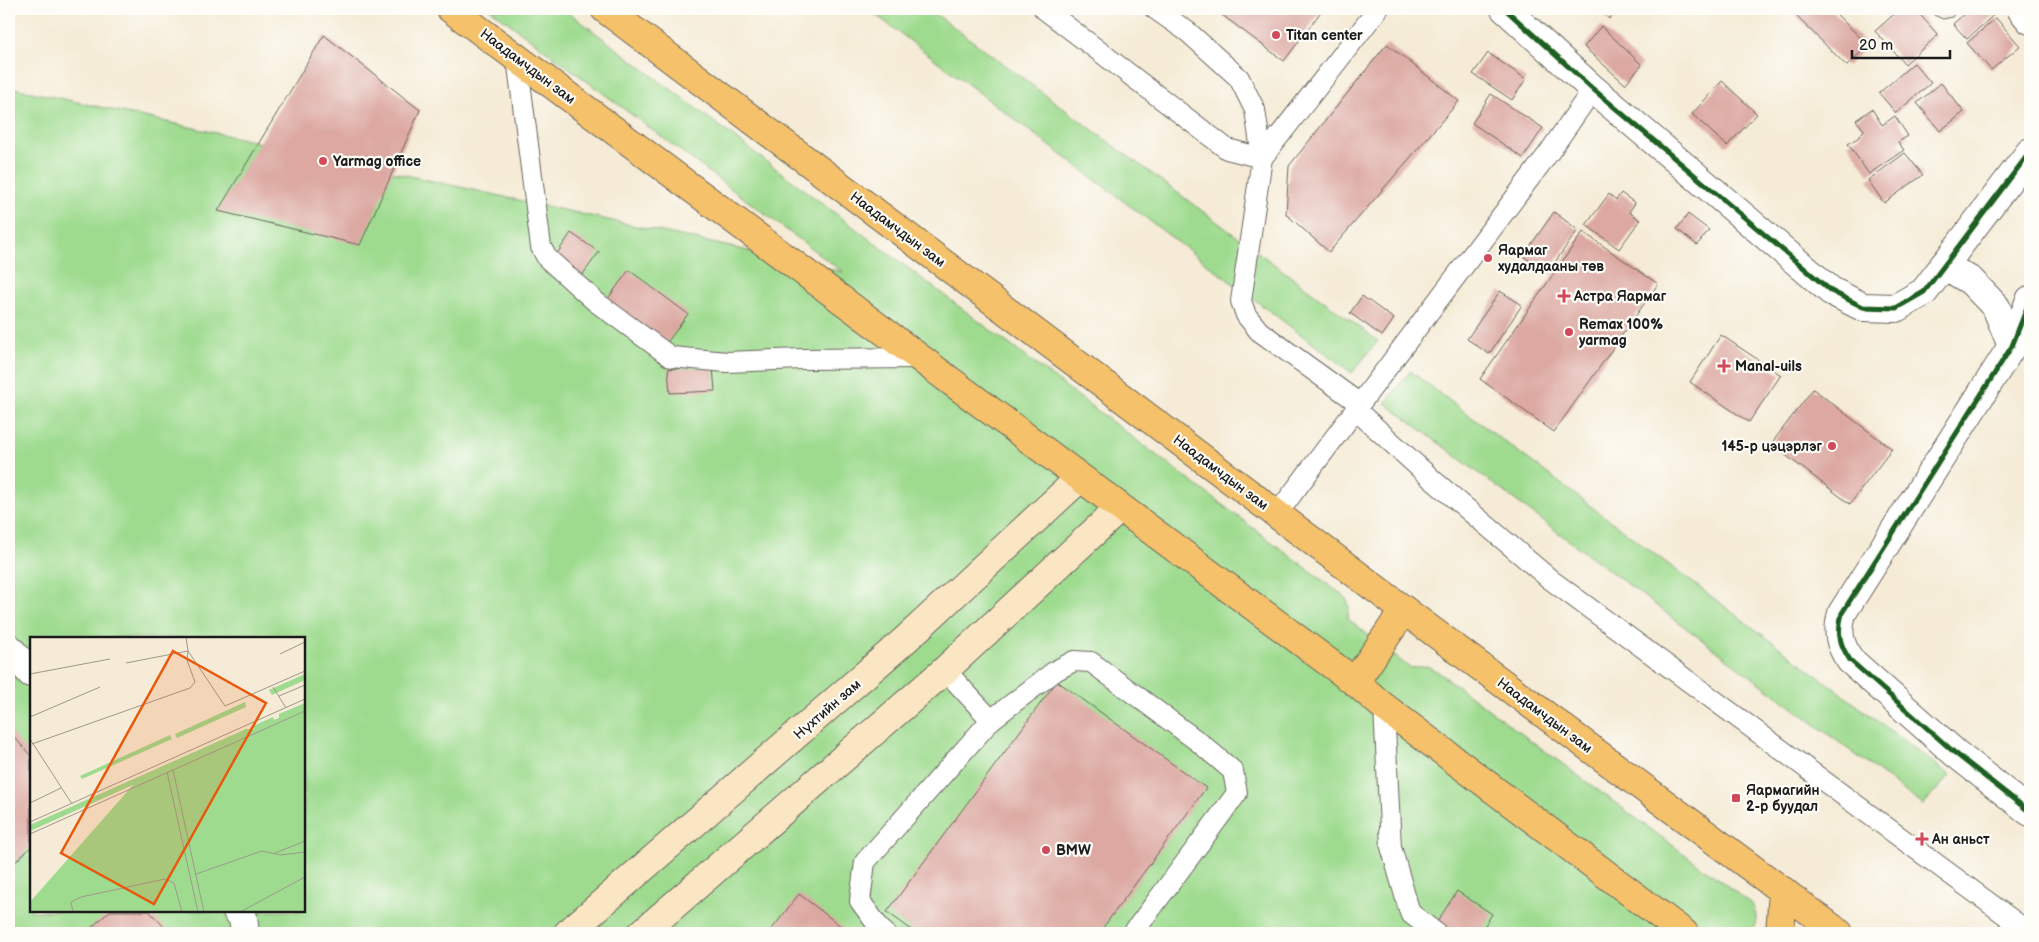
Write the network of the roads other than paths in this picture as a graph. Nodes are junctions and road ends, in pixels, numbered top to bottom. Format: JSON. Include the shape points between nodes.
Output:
{"nodes":[{"id":1,"x":451,"y":9,"type":"edge"},
{"id":2,"x":606,"y":9,"type":"edge"},
{"id":3,"x":1044,"y":9,"type":"edge"},
{"id":4,"x":1155,"y":9,"type":"edge"},
{"id":5,"x":1378,"y":9,"type":"edge"},
{"id":6,"x":1505,"y":9,"type":"edge"},
{"id":7,"x":2021,"y":9,"type":"edge"},
{"id":8,"x":2030,"y":20,"type":"edge"},
{"id":9,"x":517,"y":58,"type":"junction"},
{"id":10,"x":1593,"y":89,"type":"junction"},
{"id":11,"x":2030,"y":152,"type":"edge"},
{"id":12,"x":1262,"y":158,"type":"junction"},
{"id":13,"x":1944,"y":265,"type":"junction"},
{"id":14,"x":2030,"y":300,"type":"edge"},
{"id":15,"x":2012,"y":346,"type":"junction"},
{"id":16,"x":919,"y":358,"type":"junction"},
{"id":17,"x":1358,"y":407,"type":"junction"},
{"id":18,"x":1080,"y":478,"type":"junction"},
{"id":19,"x":1120,"y":508,"type":"junction"},
{"id":20,"x":1277,"y":514,"type":"junction"},
{"id":21,"x":1404,"y":610,"type":"junction"},
{"id":22,"x":9,"y":648,"type":"edge"},
{"id":23,"x":944,"y":670,"type":"junction"},
{"id":24,"x":30,"y":672,"type":"edge"},
{"id":25,"x":1355,"y":682,"type":"junction"},
{"id":26,"x":1384,"y":707,"type":"junction"},
{"id":27,"x":991,"y":720,"type":"junction"},
{"id":28,"x":2030,"y":812,"type":"edge"},
{"id":29,"x":1783,"y":891,"type":"junction"},
{"id":30,"x":238,"y":912,"type":"edge"},
{"id":31,"x":1679,"y":932,"type":"edge"},
{"id":32,"x":244,"y":933,"type":"edge"},
{"id":33,"x":568,"y":933,"type":"edge"},
{"id":34,"x":642,"y":933,"type":"edge"},
{"id":35,"x":885,"y":933,"type":"edge"},
{"id":36,"x":1133,"y":933,"type":"edge"},
{"id":37,"x":1436,"y":933,"type":"edge"},
{"id":38,"x":1780,"y":933,"type":"edge"},
{"id":39,"x":1839,"y":933,"type":"edge"},
{"id":40,"x":2030,"y":933,"type":"edge"}],
"edges":[{"from":1,"to":9,"type":"highway","name":"Наадамчдын зам"},
{"from":2,"to":20,"type":"highway","name":"Наадамчдын зам"},
{"from":3,"to":12,"type":"lane","via":[[1227,149]]},
{"from":4,"to":12,"type":"lane","via":[[1188,32],[1239,78],[1256,110]]},
{"from":5,"to":12,"type":"lane"},
{"from":6,"to":10,"type":"street"},
{"from":7,"to":8,"type":"street"},
{"from":9,"to":16,"type":"highway","name":"Наадамчдын зам"},
{"from":9,"to":16,"type":"lane","via":[[541,247],[547,258],[596,302],[671,357],[728,362]]},
{"from":10,"to":13,"type":"street","via":[[1831,291],[1863,307],[1896,308],[1924,292]]},
{"from":10,"to":17,"type":"lane"},
{"from":11,"to":13,"type":"street"},
{"from":12,"to":17,"type":"lane","via":[[1241,300],[1246,315],[1259,331]]},
{"from":13,"to":15,"type":"street","via":[[1971,280],[1996,307]]},
{"from":14,"to":15,"type":"street"},
{"from":15,"to":28,"type":"street","via":[[1842,613],[1838,625],[1843,650],[1850,660],[1955,754]]},
{"from":16,"to":18,"type":"highway","name":"Наадамчдын зам"},
{"from":17,"to":20,"type":"lane"},
{"from":17,"to":40,"type":"lane","via":[[1434,481],[1551,580]]},
{"from":18,"to":19,"type":"highway","name":"Наадамчдын зам"},
{"from":18,"to":33,"type":"main road","name":"Нүхтийн зам","via":[[905,640]]},
{"from":19,"to":23,"type":"main road"},
{"from":19,"to":25,"type":"highway","name":"Наадамчдын зам"},
{"from":20,"to":21,"type":"highway","name":"Наадамчдын зам"},
{"from":21,"to":25,"type":"highway"},
{"from":21,"to":29,"type":"highway","name":"Наадамчдын зам"},
{"from":22,"to":24,"type":"street"},
{"from":23,"to":27,"type":"lane"},
{"from":23,"to":34,"type":"main road"},
{"from":25,"to":26,"type":"highway","name":"Наадамчдын зам"},
{"from":26,"to":31,"type":"highway","name":"Наадамчдын зам"},
{"from":26,"to":37,"type":"lane","via":[[1391,847],[1410,913]]},
{"from":27,"to":35,"type":"lane","via":[[866,862],[860,901]]},
{"from":27,"to":36,"type":"lane","via":[[1055,671],[1074,661],[1091,662],[1200,742],[1233,771],[1237,793]]},
{"from":29,"to":38,"type":"highway"},
{"from":29,"to":39,"type":"highway","name":"Наадамчдын зам"},
{"from":30,"to":32,"type":"street","via":[[243,917]]}]}
